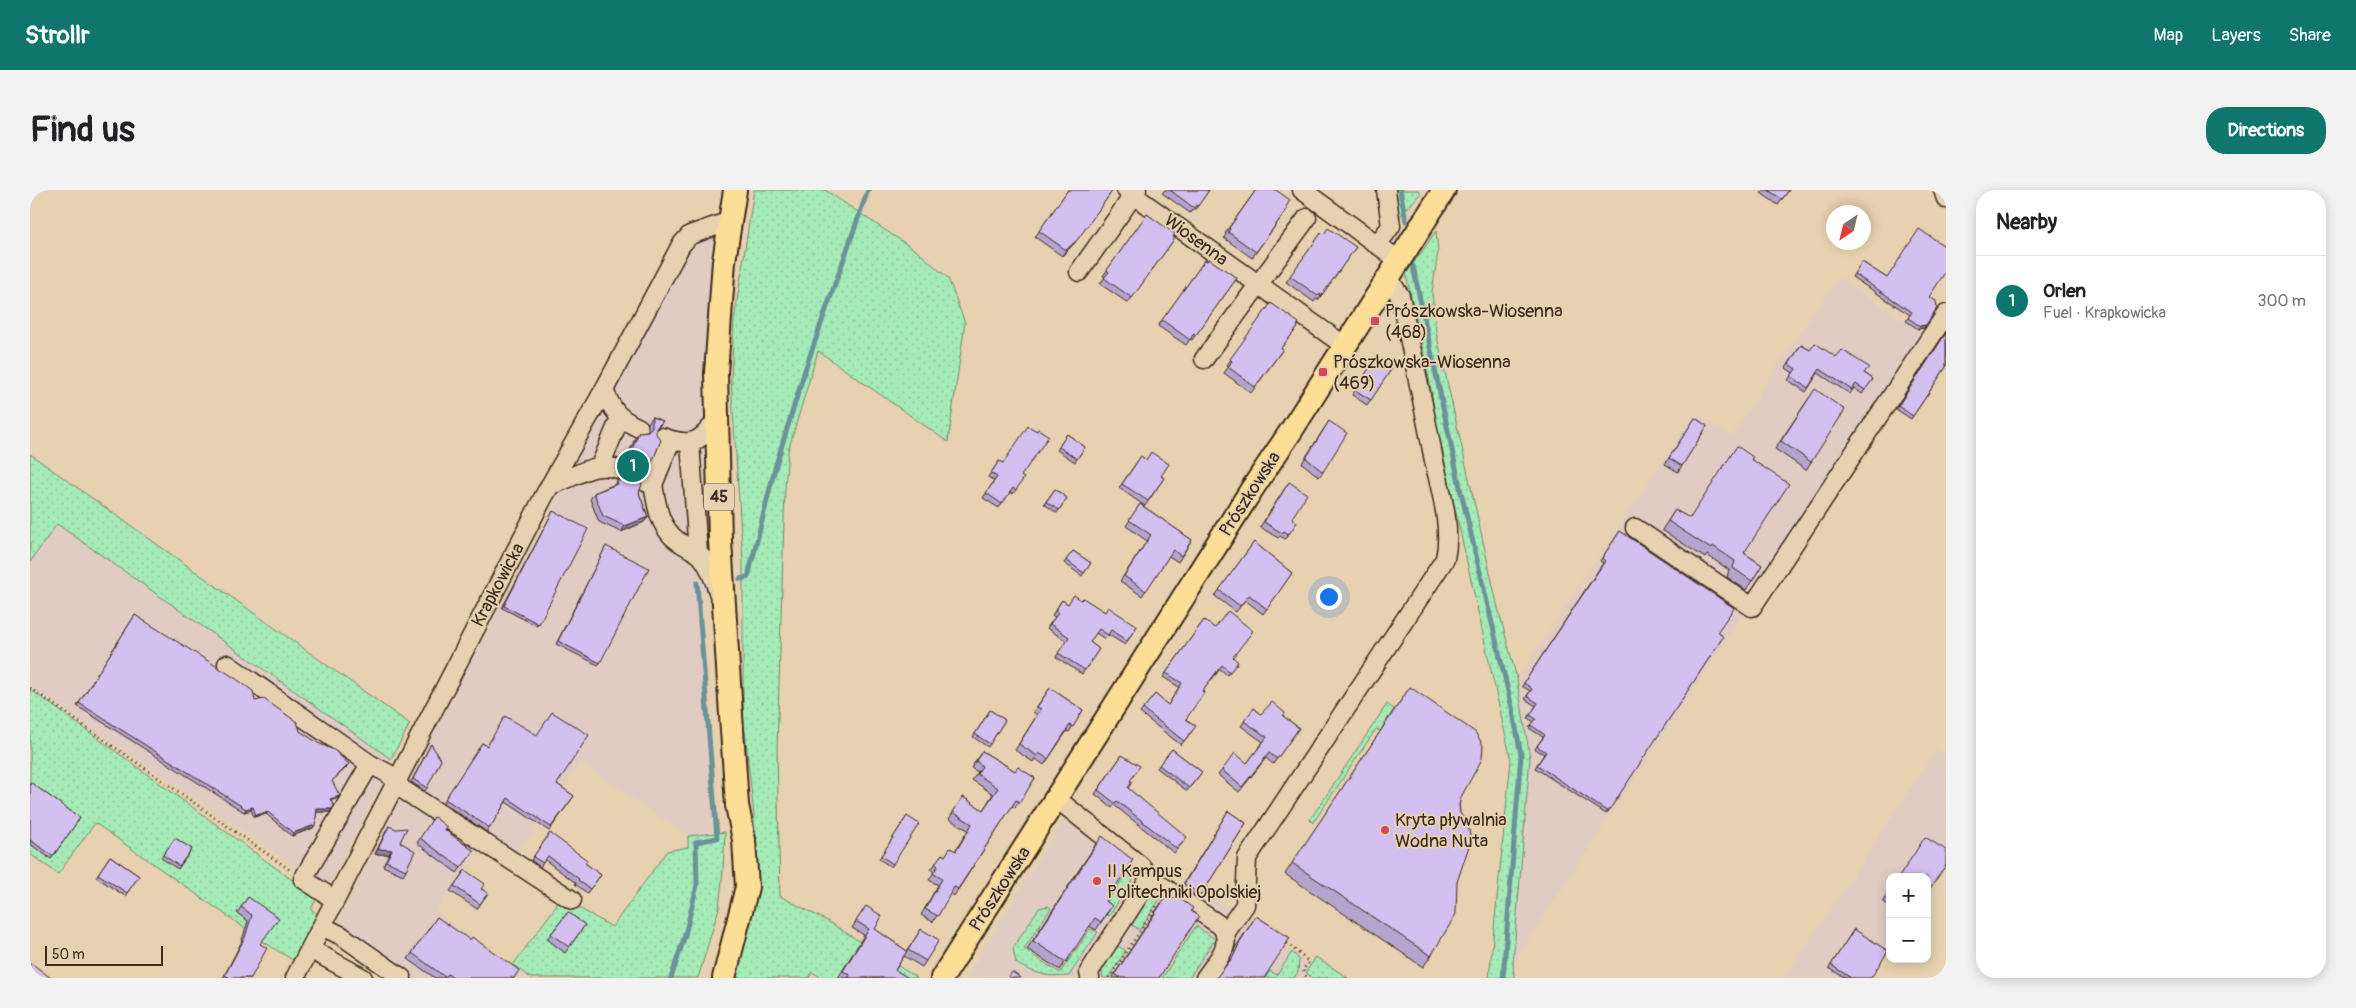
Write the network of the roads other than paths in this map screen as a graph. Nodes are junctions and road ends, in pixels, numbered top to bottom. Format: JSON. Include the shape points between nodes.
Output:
{"nodes":[{"id":1,"x":735,"y":190,"type":"edge"},
{"id":2,"x":1302,"y":190,"type":"edge"},
{"id":3,"x":1386,"y":190,"type":"edge"},
{"id":4,"x":1444,"y":190,"type":"edge"},
{"id":5,"x":1943,"y":190,"type":"edge"},
{"id":6,"x":1132,"y":192,"type":"edge"},
{"id":7,"x":1946,"y":199,"type":"edge"},
{"id":8,"x":1306,"y":218,"type":"dead end"},
{"id":9,"x":730,"y":220,"type":"junction"},
{"id":10,"x":1377,"y":245,"type":"junction"},
{"id":11,"x":1395,"y":270,"type":"junction"},
{"id":12,"x":1079,"y":272,"type":"dead end"},
{"id":13,"x":1258,"y":284,"type":"junction"},
{"id":14,"x":1946,"y":314,"type":"edge"},
{"id":15,"x":1345,"y":346,"type":"junction"},
{"id":16,"x":1204,"y":359,"type":"dead end"},
{"id":17,"x":604,"y":390,"type":"junction"},
{"id":18,"x":620,"y":418,"type":"junction"},
{"id":19,"x":717,"y":419,"type":"junction"},
{"id":20,"x":640,"y":428,"type":"dead end"},
{"id":21,"x":690,"y":443,"type":"junction"},
{"id":22,"x":600,"y":466,"type":"junction"},
{"id":23,"x":622,"y":470,"type":"dead end"},
{"id":24,"x":550,"y":485,"type":"junction"},
{"id":25,"x":1635,"y":528,"type":"dead end"},
{"id":26,"x":698,"y":552,"type":"junction"},
{"id":27,"x":725,"y":621,"type":"junction"},
{"id":28,"x":228,"y":664,"type":"dead end"},
{"id":29,"x":370,"y":764,"type":"junction"},
{"id":30,"x":395,"y":781,"type":"junction"},
{"id":31,"x":1057,"y":799,"type":"junction"},
{"id":32,"x":737,"y":805,"type":"junction"},
{"id":33,"x":1150,"y":878,"type":"junction"},
{"id":34,"x":336,"y":900,"type":"junction"},
{"id":35,"x":572,"y":900,"type":"dead end"},
{"id":36,"x":322,"y":926,"type":"junction"},
{"id":37,"x":1221,"y":927,"type":"junction"},
{"id":38,"x":310,"y":949,"type":"junction"},
{"id":39,"x":295,"y":978,"type":"edge"},
{"id":40,"x":363,"y":978,"type":"edge"},
{"id":41,"x":402,"y":978,"type":"edge"},
{"id":42,"x":709,"y":978,"type":"edge"},
{"id":43,"x":724,"y":978,"type":"edge"},
{"id":44,"x":942,"y":978,"type":"edge"},
{"id":45,"x":1090,"y":978,"type":"edge"},
{"id":46,"x":1205,"y":978,"type":"edge"}],
"edges":[{"from":1,"to":9,"type":"main road","number":"45"},
{"from":2,"to":10,"type":"street"},
{"from":3,"to":10,"type":"street","via":[[1391,226]]},
{"from":4,"to":11,"type":"main road","name":"Prószkowska"},
{"from":5,"to":7,"type":"street"},
{"from":6,"to":12,"type":"street","name":"Wiosenna"},
{"from":6,"to":13,"type":"street","name":"Wiosenna"},
{"from":8,"to":13,"type":"street"},
{"from":9,"to":17,"type":"street","name":"Krapkowicka","via":[[690,235],[680,245]]},
{"from":9,"to":19,"type":"main road","number":"45","via":[[719,315]]},
{"from":10,"to":11,"type":"street"},
{"from":11,"to":15,"type":"main road","name":"Prószkowska"},
{"from":11,"to":37,"type":"street","via":[[1447,525],[1445,559],[1247,858],[1244,905]]},
{"from":13,"to":15,"type":"street","name":"Wiosenna"},
{"from":13,"to":16,"type":"street"},
{"from":14,"to":25,"type":"street","via":[[1752,607]]},
{"from":15,"to":31,"type":"main road","name":"Prószkowska"},
{"from":17,"to":18,"type":"street"},
{"from":17,"to":24,"type":"street","name":"Krapkowicka"},
{"from":18,"to":20,"type":"street"},
{"from":18,"to":22,"type":"street"},
{"from":19,"to":21,"type":"street","via":[[708,431]]},
{"from":19,"to":27,"type":"main road","number":"45"},
{"from":21,"to":26,"type":"street"},
{"from":21,"to":26,"type":"street","via":[[667,439],[648,482],[656,510],[670,534],[682,545]]},
{"from":22,"to":23,"type":"street"},
{"from":22,"to":24,"type":"street"},
{"from":24,"to":30,"type":"street","name":"Krapkowicka"},
{"from":26,"to":27,"type":"street","via":[[716,586]]},
{"from":27,"to":32,"type":"main road","number":"45"},
{"from":28,"to":29,"type":"street"},
{"from":29,"to":30,"type":"street"},
{"from":29,"to":34,"type":"street","via":[[303,879]]},
{"from":30,"to":34,"type":"street","name":"Krapkowicka"},
{"from":30,"to":35,"type":"street"},
{"from":31,"to":33,"type":"street","via":[[1141,866]]},
{"from":31,"to":44,"type":"main road","name":"Prószkowska"},
{"from":32,"to":42,"type":"main road","number":"45","via":[[731,889]]},
{"from":32,"to":43,"type":"main road","number":"45","via":[[744,840],[747,887]]},
{"from":33,"to":37,"type":"street"},
{"from":33,"to":45,"type":"street","via":[[1089,972]]},
{"from":34,"to":36,"type":"street","name":"Krapkowicka"},
{"from":36,"to":38,"type":"street","name":"Krapkowicka"},
{"from":36,"to":41,"type":"street","via":[[342,936]]},
{"from":37,"to":46,"type":"street","via":[[1226,947]]},
{"from":38,"to":39,"type":"street","name":"Krapkowicka"},
{"from":38,"to":40,"type":"street"}]}
